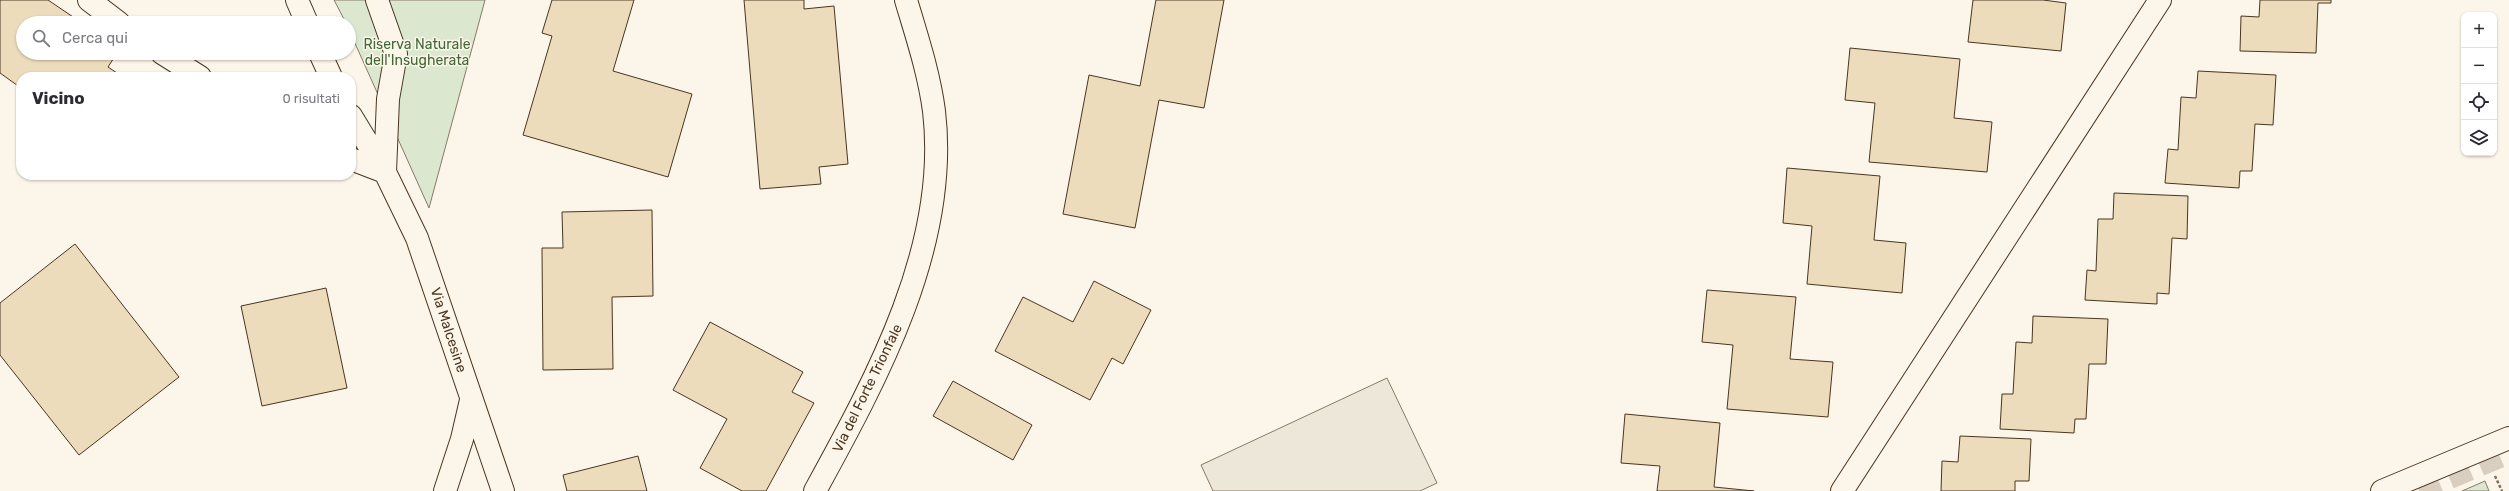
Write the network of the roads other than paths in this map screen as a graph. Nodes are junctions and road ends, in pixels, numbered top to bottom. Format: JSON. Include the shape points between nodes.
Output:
{"nodes":[{"id":1,"x":90,"y":0,"type":"edge"},
{"id":2,"x":297,"y":0,"type":"edge"},
{"id":3,"x":377,"y":0,"type":"edge"},
{"id":4,"x":906,"y":0,"type":"edge"},
{"id":5,"x":2160,"y":0,"type":"edge"},
{"id":6,"x":110,"y":16,"type":"edge"},
{"id":7,"x":304,"y":16,"type":"edge"},
{"id":8,"x":173,"y":60,"type":"edge"},
{"id":9,"x":323,"y":60,"type":"edge"},
{"id":10,"x":192,"y":72,"type":"edge"},
{"id":11,"x":328,"y":72,"type":"edge"},
{"id":12,"x":356,"y":124,"type":"edge"},
{"id":13,"x":356,"y":161,"type":"edge"},
{"id":14,"x":385,"y":172,"type":"junction"},
{"id":15,"x":471,"y":399,"type":"junction"},
{"id":16,"x":2509,"y":438,"type":"edge"},
{"id":17,"x":497,"y":485,"type":"edge"},
{"id":18,"x":445,"y":491,"type":"edge"},
{"id":19,"x":815,"y":491,"type":"edge"},
{"id":20,"x":1842,"y":491,"type":"edge"},
{"id":21,"x":2382,"y":491,"type":"edge"}],
"edges":[{"from":1,"to":6,"type":"street"},
{"from":2,"to":7,"type":"street"},
{"from":3,"to":14,"type":"street","name":"Via Malcesine","via":[[396,54],[388,98]]},
{"from":4,"to":19,"type":"street","name":"Via del Forte Trionfale","via":[[925,66],[934,112],[936,151],[926,229],[913,282],[891,345],[860,409]]},
{"from":5,"to":20,"type":"street"},
{"from":8,"to":10,"type":"street"},
{"from":9,"to":11,"type":"street"},
{"from":12,"to":14,"type":"street","name":"Via Malcesine"},
{"from":13,"to":14,"type":"street"},
{"from":14,"to":15,"type":"street","name":"Via Malcesine","via":[[417,238]]},
{"from":15,"to":17,"type":"street","name":"Via Malcesine"},
{"from":15,"to":18,"type":"street","via":[[462,439]]},
{"from":16,"to":21,"type":"street"}]}
